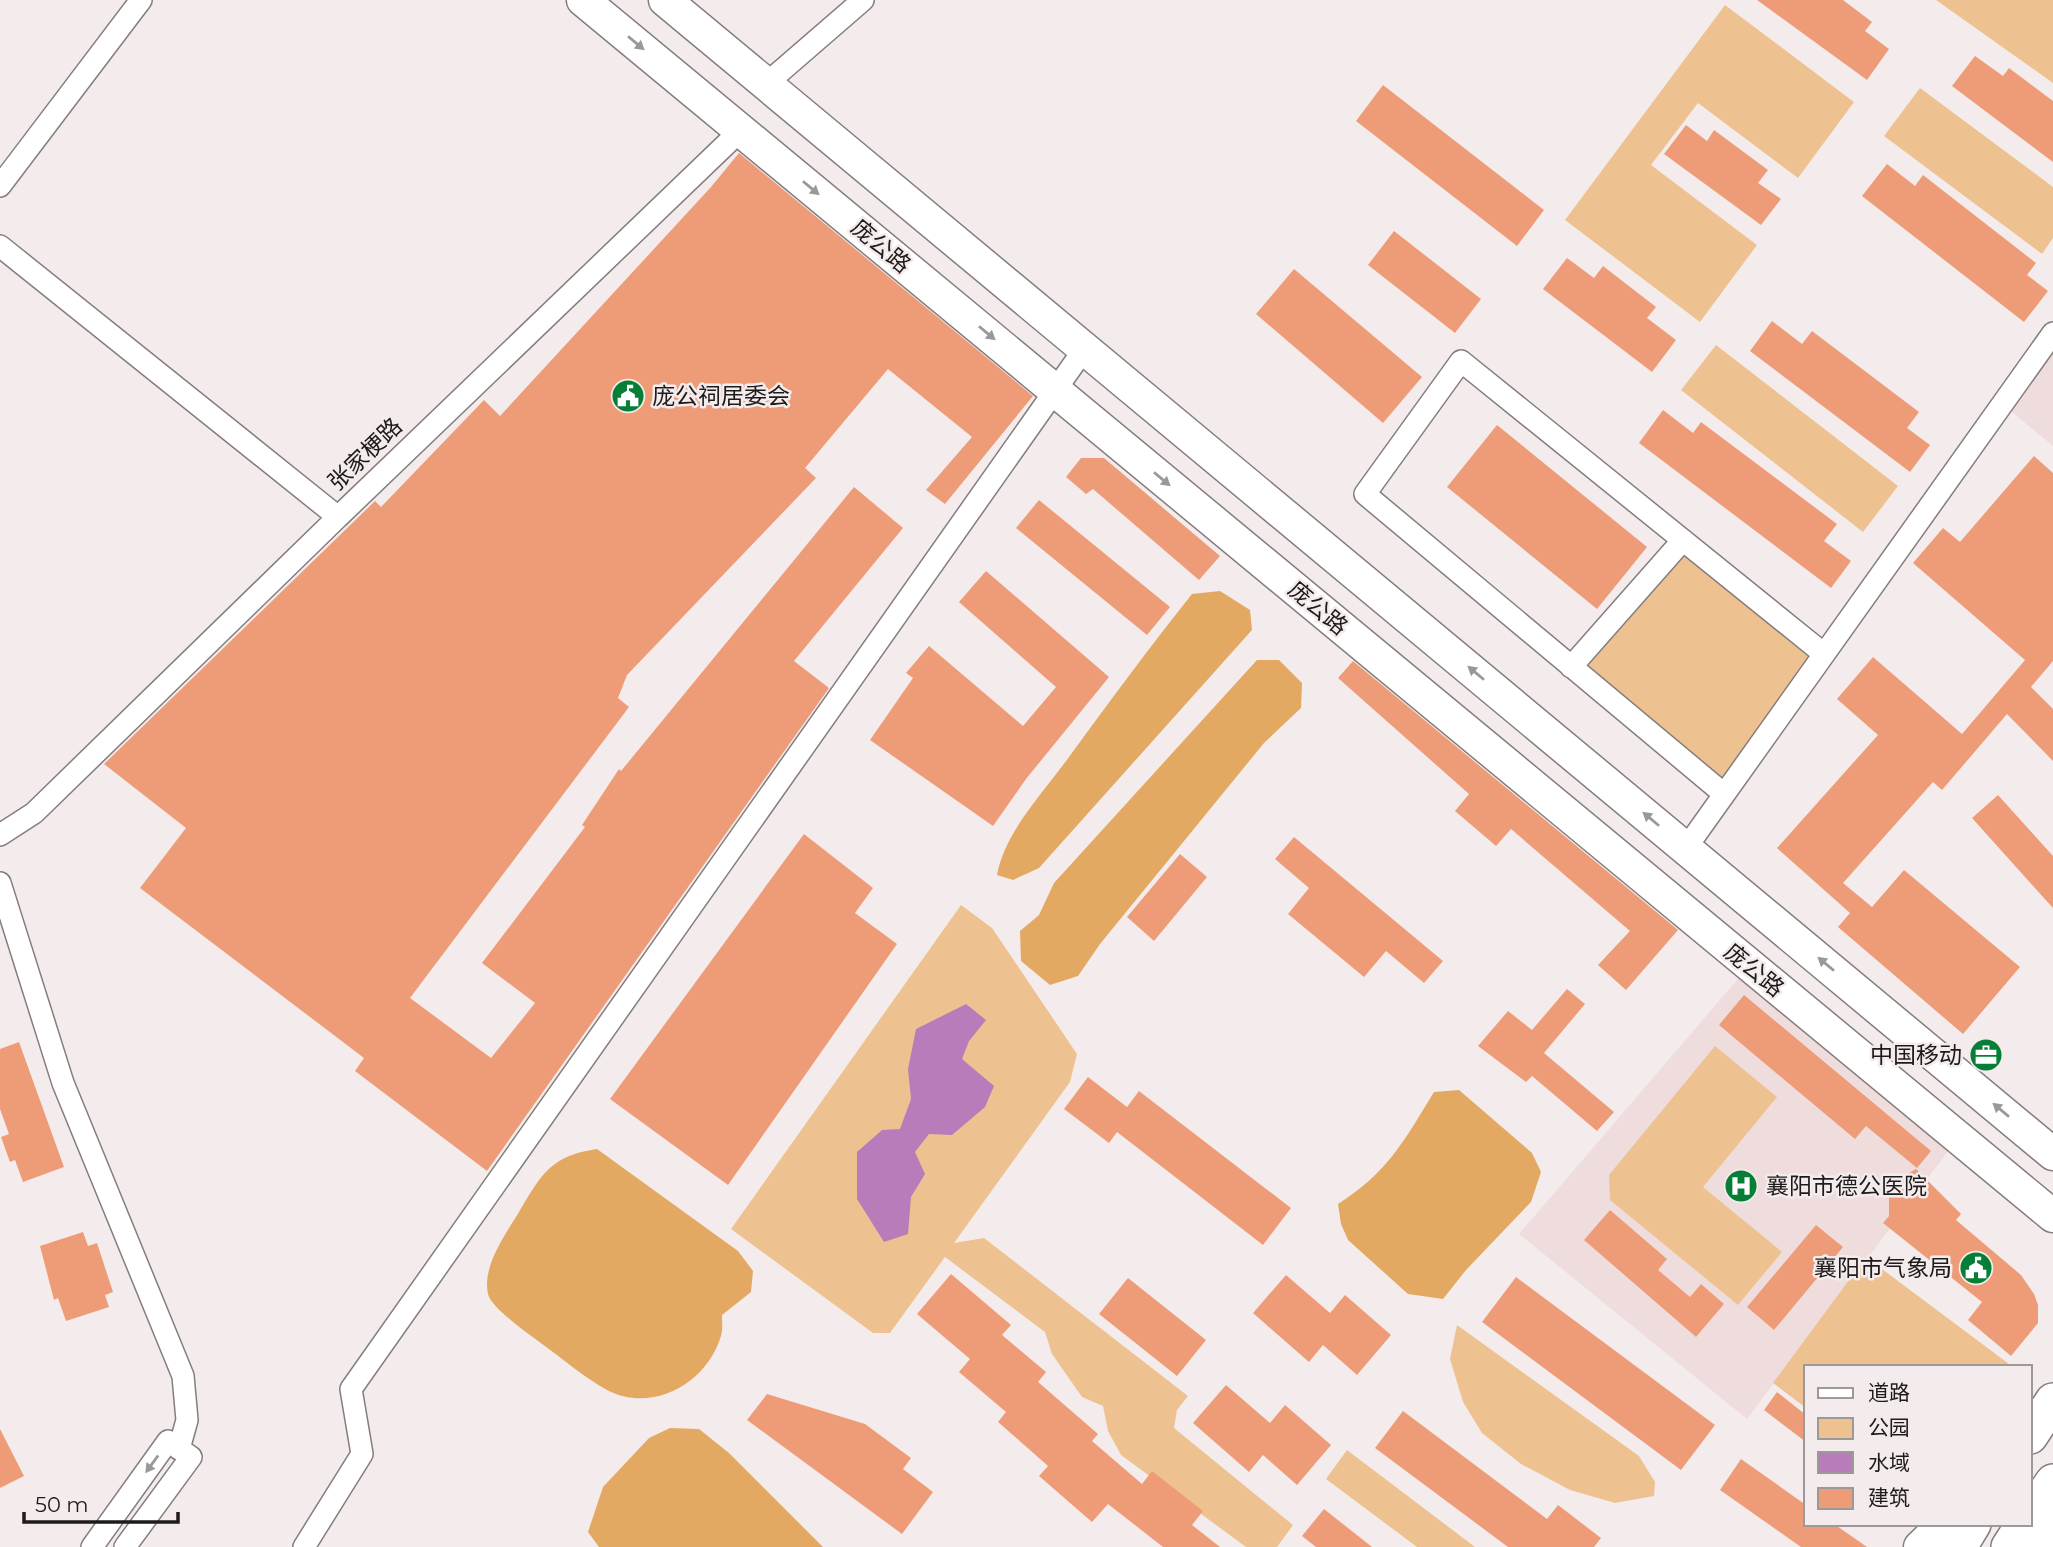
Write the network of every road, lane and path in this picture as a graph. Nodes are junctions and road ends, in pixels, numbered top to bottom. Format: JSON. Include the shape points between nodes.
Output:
{"nodes":[{"id":1,"x":141,"y":0,"type":"edge"},
{"id":2,"x":583,"y":0,"type":"edge"},
{"id":3,"x":665,"y":0,"type":"edge"},
{"id":4,"x":863,"y":0,"type":"edge"},
{"id":5,"x":766,"y":84,"type":"junction"},
{"id":6,"x":741,"y":130,"type":"junction"},
{"id":7,"x":0,"y":186,"type":"edge"},
{"id":8,"x":0,"y":246,"type":"edge"},
{"id":9,"x":2053,"y":333,"type":"edge"},
{"id":10,"x":1085,"y":348,"type":"junction"},
{"id":11,"x":1055,"y":390,"type":"junction"},
{"id":12,"x":338,"y":517,"type":"junction"},
{"id":13,"x":1683,"y":540,"type":"junction"},
{"id":14,"x":1824,"y":654,"type":"junction"},
{"id":15,"x":1571,"y":667,"type":"junction"},
{"id":16,"x":1724,"y":794,"type":"junction"},
{"id":17,"x":0,"y":835,"type":"edge"},
{"id":18,"x":1686,"y":848,"type":"junction"},
{"id":19,"x":0,"y":883,"type":"edge"},
{"id":20,"x":2053,"y":1154,"type":"edge"},
{"id":21,"x":2053,"y":1216,"type":"edge"},
{"id":22,"x":2053,"y":1401,"type":"edge"},
{"id":23,"x":2032,"y":1433,"type":"edge"},
{"id":24,"x":179,"y":1449,"type":"junction"},
{"id":25,"x":2053,"y":1482,"type":"edge"},
{"id":26,"x":2053,"y":1489,"type":"edge"},
{"id":27,"x":2032,"y":1512,"type":"edge"},
{"id":28,"x":1942,"y":1526,"type":"edge"},
{"id":29,"x":1972,"y":1526,"type":"edge"},
{"id":30,"x":2023,"y":1526,"type":"edge"},
{"id":31,"x":92,"y":1547,"type":"edge"},
{"id":32,"x":125,"y":1547,"type":"edge"},
{"id":33,"x":304,"y":1547,"type":"edge"},
{"id":34,"x":1920,"y":1547,"type":"edge"},
{"id":35,"x":1959,"y":1547,"type":"edge"},
{"id":36,"x":2009,"y":1547,"type":"edge"},
{"id":37,"x":2041,"y":1547,"type":"edge"}],
"edges":[{"from":1,"to":7,"type":"street"},
{"from":2,"to":6,"type":"main road","name":"庞公路","one_way":true},
{"from":3,"to":5,"type":"main road"},
{"from":4,"to":5,"type":"street"},
{"from":5,"to":10,"type":"main road"},
{"from":6,"to":11,"type":"main road","name":"庞公路","one_way":true},
{"from":6,"to":12,"type":"street","name":"张家梗路"},
{"from":8,"to":12,"type":"street","name":"张家梗路"},
{"from":9,"to":14,"type":"street"},
{"from":10,"to":11,"type":"street"},
{"from":18,"to":10,"type":"main road","one_way":true},
{"from":11,"to":21,"type":"main road","name":"庞公路","one_way":true},
{"from":11,"to":33,"type":"street","via":[[351,1389],[362,1454]]},
{"from":12,"to":17,"type":"street","via":[[34,813]]},
{"from":13,"to":14,"type":"street"},
{"from":13,"to":15,"type":"street"},
{"from":13,"to":15,"type":"street","via":[[1461,361],[1365,494]]},
{"from":14,"to":16,"type":"street"},
{"from":15,"to":16,"type":"street"},
{"from":16,"to":18,"type":"street"},
{"from":20,"to":18,"type":"main road","one_way":true},
{"from":19,"to":24,"type":"street","via":[[63,1083],[183,1376],[187,1420]]},
{"from":22,"to":23,"type":"main road"},
{"from":24,"to":31,"type":"street","one_way":true,"via":[[168,1441]]},
{"from":24,"to":32,"type":"street","via":[[191,1457]]},
{"from":25,"to":27,"type":"main road"},
{"from":26,"to":37,"type":"main road"},
{"from":28,"to":34,"type":"main road"},
{"from":29,"to":35,"type":"main road"},
{"from":30,"to":36,"type":"main road"}]}
